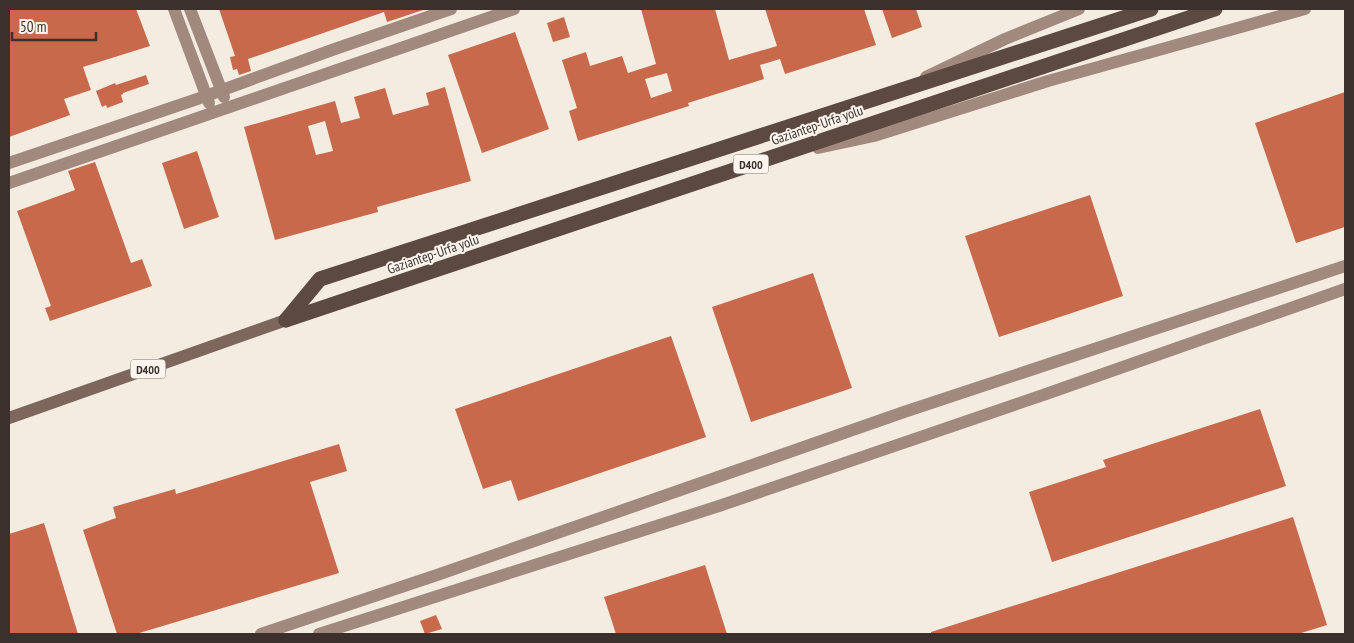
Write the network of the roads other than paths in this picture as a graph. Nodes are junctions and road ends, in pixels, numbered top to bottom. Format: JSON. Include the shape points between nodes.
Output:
{"nodes":[{"id":1,"x":174,"y":9,"type":"edge"},
{"id":2,"x":190,"y":9,"type":"edge"},
{"id":3,"x":451,"y":9,"type":"edge"},
{"id":4,"x":514,"y":9,"type":"edge"},
{"id":5,"x":1079,"y":9,"type":"edge"},
{"id":6,"x":1151,"y":9,"type":"edge"},
{"id":7,"x":1215,"y":9,"type":"edge"},
{"id":8,"x":1305,"y":9,"type":"edge"},
{"id":9,"x":220,"y":90,"type":"junction"},
{"id":10,"x":889,"y":94,"type":"junction"},
{"id":11,"x":206,"y":96,"type":"junction"},
{"id":12,"x":228,"y":106,"type":"junction"},
{"id":13,"x":213,"y":112,"type":"junction"},
{"id":14,"x":759,"y":161,"type":"junction"},
{"id":15,"x":9,"y":163,"type":"edge"},
{"id":16,"x":9,"y":183,"type":"edge"},
{"id":17,"x":1345,"y":266,"type":"edge"},
{"id":18,"x":1345,"y":289,"type":"edge"},
{"id":19,"x":286,"y":320,"type":"junction"},
{"id":20,"x":9,"y":418,"type":"edge"},
{"id":21,"x":261,"y":634,"type":"edge"},
{"id":22,"x":319,"y":634,"type":"edge"}],
"edges":[{"from":1,"to":11,"type":"street"},
{"from":2,"to":9,"type":"street"},
{"from":3,"to":9,"type":"street"},
{"from":4,"to":12,"type":"street"},
{"from":5,"to":10,"type":"street"},
{"from":6,"to":10,"type":"highway","name":"Gaziantep-Urfa yolu","number":"D400"},
{"from":7,"to":14,"type":"highway","name":"Gaziantep-Urfa yolu","number":"D400"},
{"from":8,"to":14,"type":"street","via":[[1048,81],[874,136]]},
{"from":9,"to":11,"type":"street"},
{"from":9,"to":12,"type":"street"},
{"from":10,"to":19,"type":"highway","name":"Gaziantep-Urfa yolu","number":"D400","via":[[320,279]]},
{"from":11,"to":13,"type":"street"},
{"from":11,"to":15,"type":"street"},
{"from":12,"to":13,"type":"street"},
{"from":13,"to":16,"type":"street"},
{"from":14,"to":19,"type":"highway","name":"Gaziantep-Urfa yolu","number":"D400"},
{"from":17,"to":21,"type":"street","via":[[904,412]]},
{"from":18,"to":22,"type":"street","via":[[719,506]]},
{"from":19,"to":20,"type":"main road","name":"Gaziantep-Urfa yolu","number":"D400"}]}
